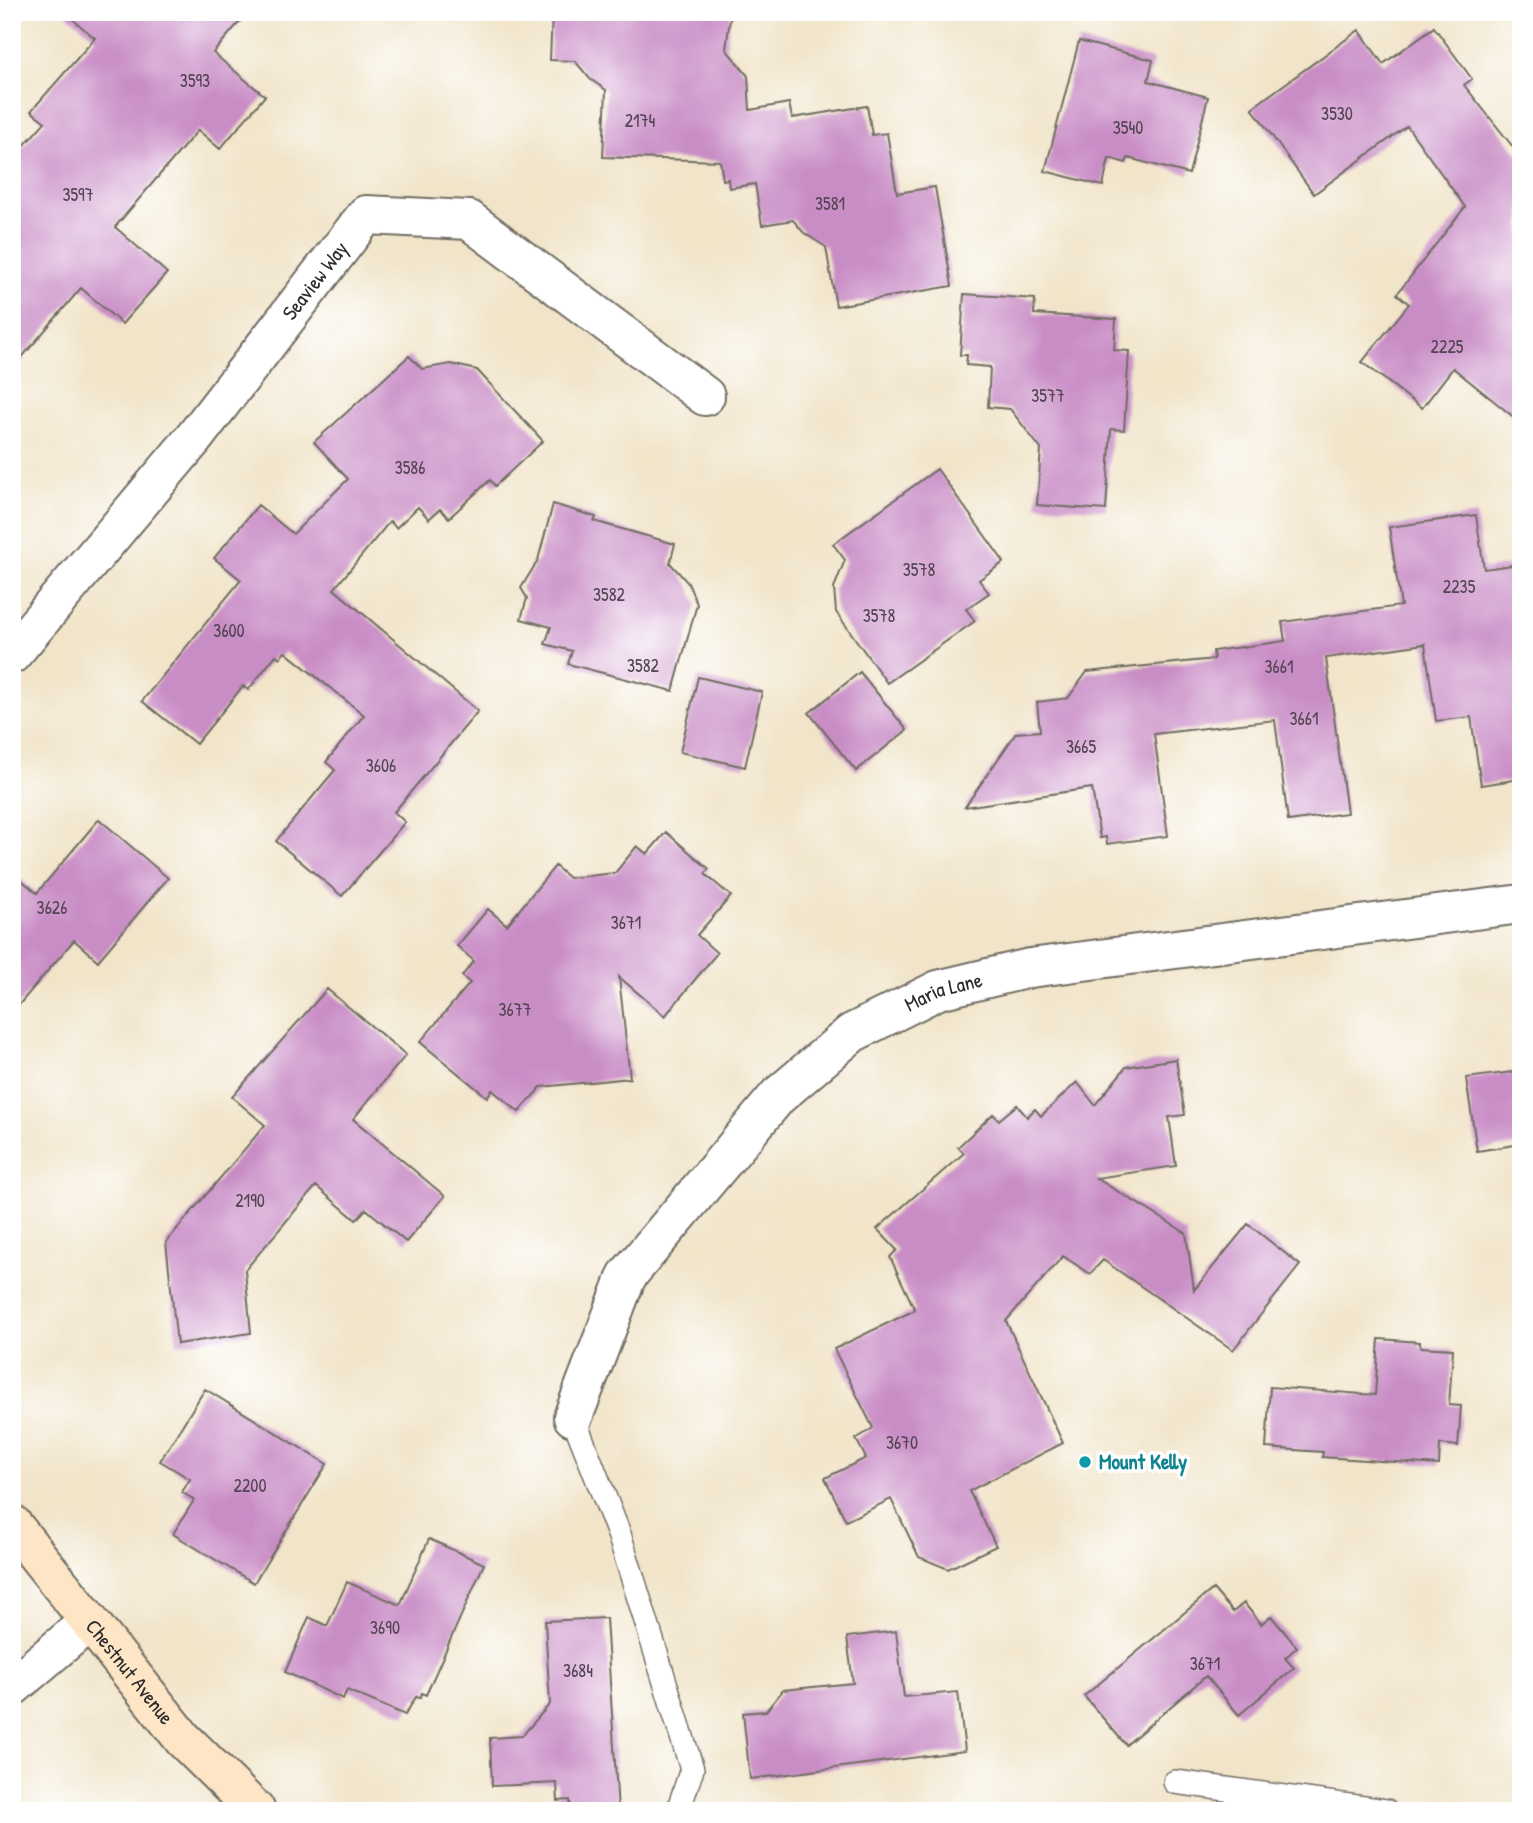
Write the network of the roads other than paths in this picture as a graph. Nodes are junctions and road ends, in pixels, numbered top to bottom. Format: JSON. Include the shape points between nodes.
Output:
{"nodes":[{"id":1,"x":705,"y":396,"type":"dead end"},
{"id":2,"x":12,"y":654,"type":"edge"},
{"id":3,"x":1521,"y":904,"type":"edge"},
{"id":4,"x":573,"y":1417,"type":"joint"},
{"id":5,"x":12,"y":1524,"type":"edge"},
{"id":6,"x":89,"y":1622,"type":"junction"},
{"id":7,"x":12,"y":1686,"type":"edge"},
{"id":8,"x":1175,"y":1782,"type":"dead end"},
{"id":9,"x":256,"y":1811,"type":"edge"},
{"id":10,"x":678,"y":1811,"type":"edge"},
{"id":11,"x":1386,"y":1811,"type":"edge"}],
"edges":[{"from":1,"to":2,"type":"street","name":"Seaview Way","via":[[469,220],[366,215],[194,438]]},
{"from":3,"to":4,"type":"street","name":"Maria Lane","via":[[1030,968],[937,990],[852,1033],[778,1096],[627,1276]]},
{"from":4,"to":10,"type":"lane","via":[[619,1534],[692,1769]]},
{"from":5,"to":6,"type":"main road","name":"Chestnut Avenue"},
{"from":6,"to":7,"type":"street"},
{"from":6,"to":9,"type":"main road","name":"Chestnut Avenue","via":[[183,1739]]},
{"from":8,"to":11,"type":"lane"}]}
